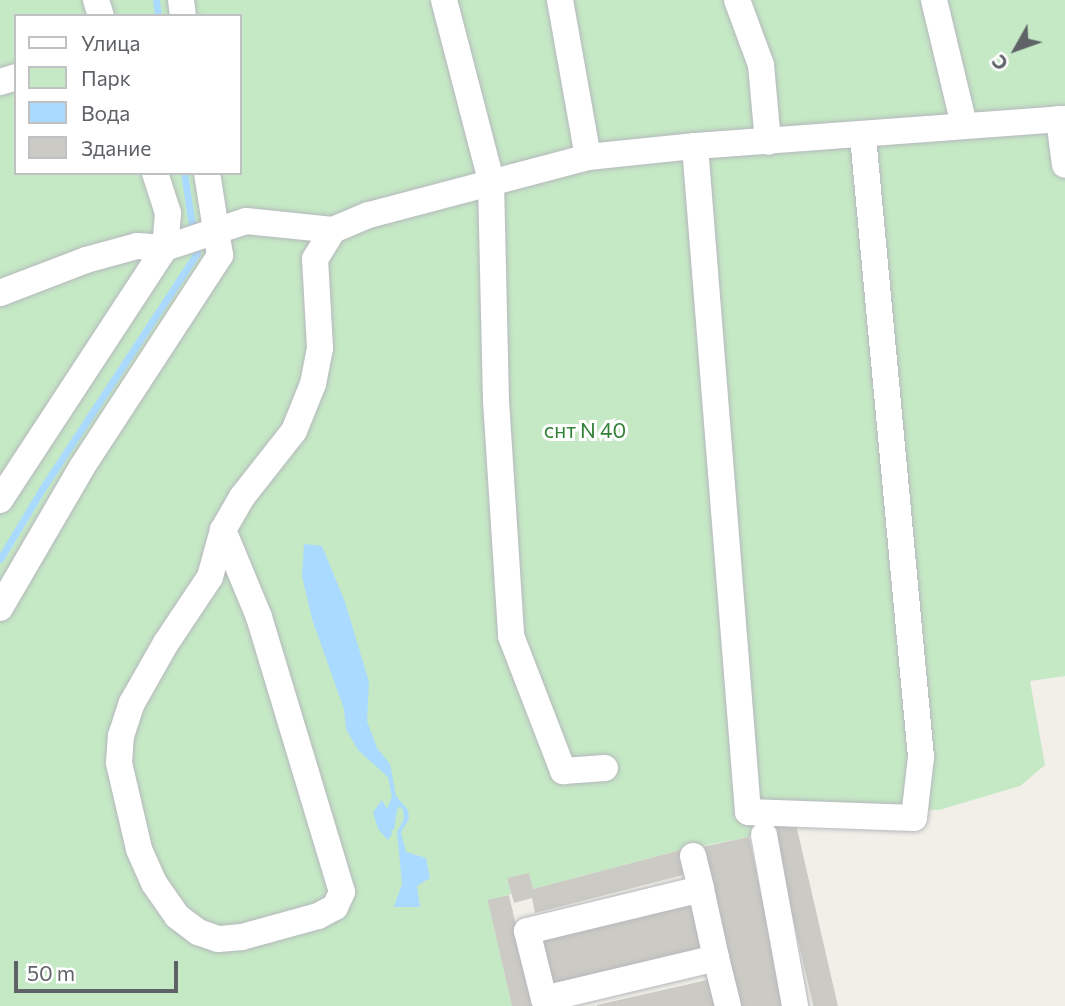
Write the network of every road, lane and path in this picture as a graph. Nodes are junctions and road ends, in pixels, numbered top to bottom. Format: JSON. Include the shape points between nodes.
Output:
{"nodes":[{"id":1,"x":444,"y":0,"type":"edge"},
{"id":2,"x":560,"y":0,"type":"edge"},
{"id":3,"x":737,"y":0,"type":"edge"},
{"id":4,"x":934,"y":0,"type":"edge"},
{"id":5,"x":1062,"y":119,"type":"edge"},
{"id":6,"x":964,"y":125,"type":"junction"},
{"id":7,"x":863,"y":136,"type":"junction"},
{"id":8,"x":768,"y":142,"type":"junction"},
{"id":9,"x":695,"y":146,"type":"junction"},
{"id":10,"x":588,"y":157,"type":"junction"},
{"id":11,"x":1065,"y":165,"type":"edge"},
{"id":12,"x":156,"y":175,"type":"edge"},
{"id":13,"x":207,"y":175,"type":"edge"},
{"id":14,"x":491,"y":181,"type":"junction"},
{"id":15,"x":333,"y":230,"type":"junction"},
{"id":16,"x":216,"y":233,"type":"junction"},
{"id":17,"x":165,"y":248,"type":"junction"},
{"id":18,"x":0,"y":293,"type":"edge"},
{"id":19,"x":0,"y":500,"type":"edge"},
{"id":20,"x":223,"y":530,"type":"junction"},
{"id":21,"x":0,"y":608,"type":"edge"},
{"id":22,"x":605,"y":768,"type":"dead end"},
{"id":23,"x":764,"y":835,"type":"dead end"},
{"id":24,"x":693,"y":856,"type":"dead end"},
{"id":25,"x":701,"y":889,"type":"junction"},
{"id":26,"x":716,"y":958,"type":"junction"},
{"id":27,"x":545,"y":1003,"type":"edge"},
{"id":28,"x":728,"y":1006,"type":"edge"},
{"id":29,"x":795,"y":1006,"type":"edge"}],
"edges":[{"from":1,"to":14,"type":"lane"},
{"from":2,"to":10,"type":"lane"},
{"from":3,"to":8,"type":"lane","via":[[761,65]]},
{"from":4,"to":6,"type":"lane"},
{"from":5,"to":6,"type":"lane"},
{"from":5,"to":11,"type":"lane"},
{"from":6,"to":7,"type":"lane"},
{"from":7,"to":8,"type":"lane"},
{"from":7,"to":9,"type":"lane","via":[[921,757],[914,818],[748,812]]},
{"from":8,"to":9,"type":"lane"},
{"from":9,"to":10,"type":"lane"},
{"from":10,"to":14,"type":"lane"},
{"from":12,"to":17,"type":"lane","via":[[168,213]]},
{"from":13,"to":16,"type":"lane"},
{"from":14,"to":15,"type":"lane","via":[[369,215]]},
{"from":14,"to":22,"type":"lane","via":[[496,401],[510,636],[564,771]]},
{"from":15,"to":16,"type":"lane","via":[[246,221]]},
{"from":15,"to":20,"type":"lane","via":[[315,259],[320,348],[313,384],[294,431],[242,497]]},
{"from":16,"to":17,"type":"lane"},
{"from":16,"to":21,"type":"lane","via":[[220,254],[82,467]]},
{"from":17,"to":18,"type":"lane","via":[[136,246]]},
{"from":17,"to":19,"type":"lane"},
{"from":20,"to":20,"type":"lane","via":[[259,617],[342,892],[335,907],[318,916],[218,939],[198,932],[177,916],[154,883],[139,849],[119,763],[121,736],[132,703],[210,577]]},
{"from":23,"to":29,"type":"lane"},
{"from":24,"to":25,"type":"lane"},
{"from":25,"to":26,"type":"lane"},
{"from":25,"to":27,"type":"lane","via":[[527,931]]},
{"from":26,"to":27,"type":"lane"},
{"from":26,"to":28,"type":"lane"}]}
